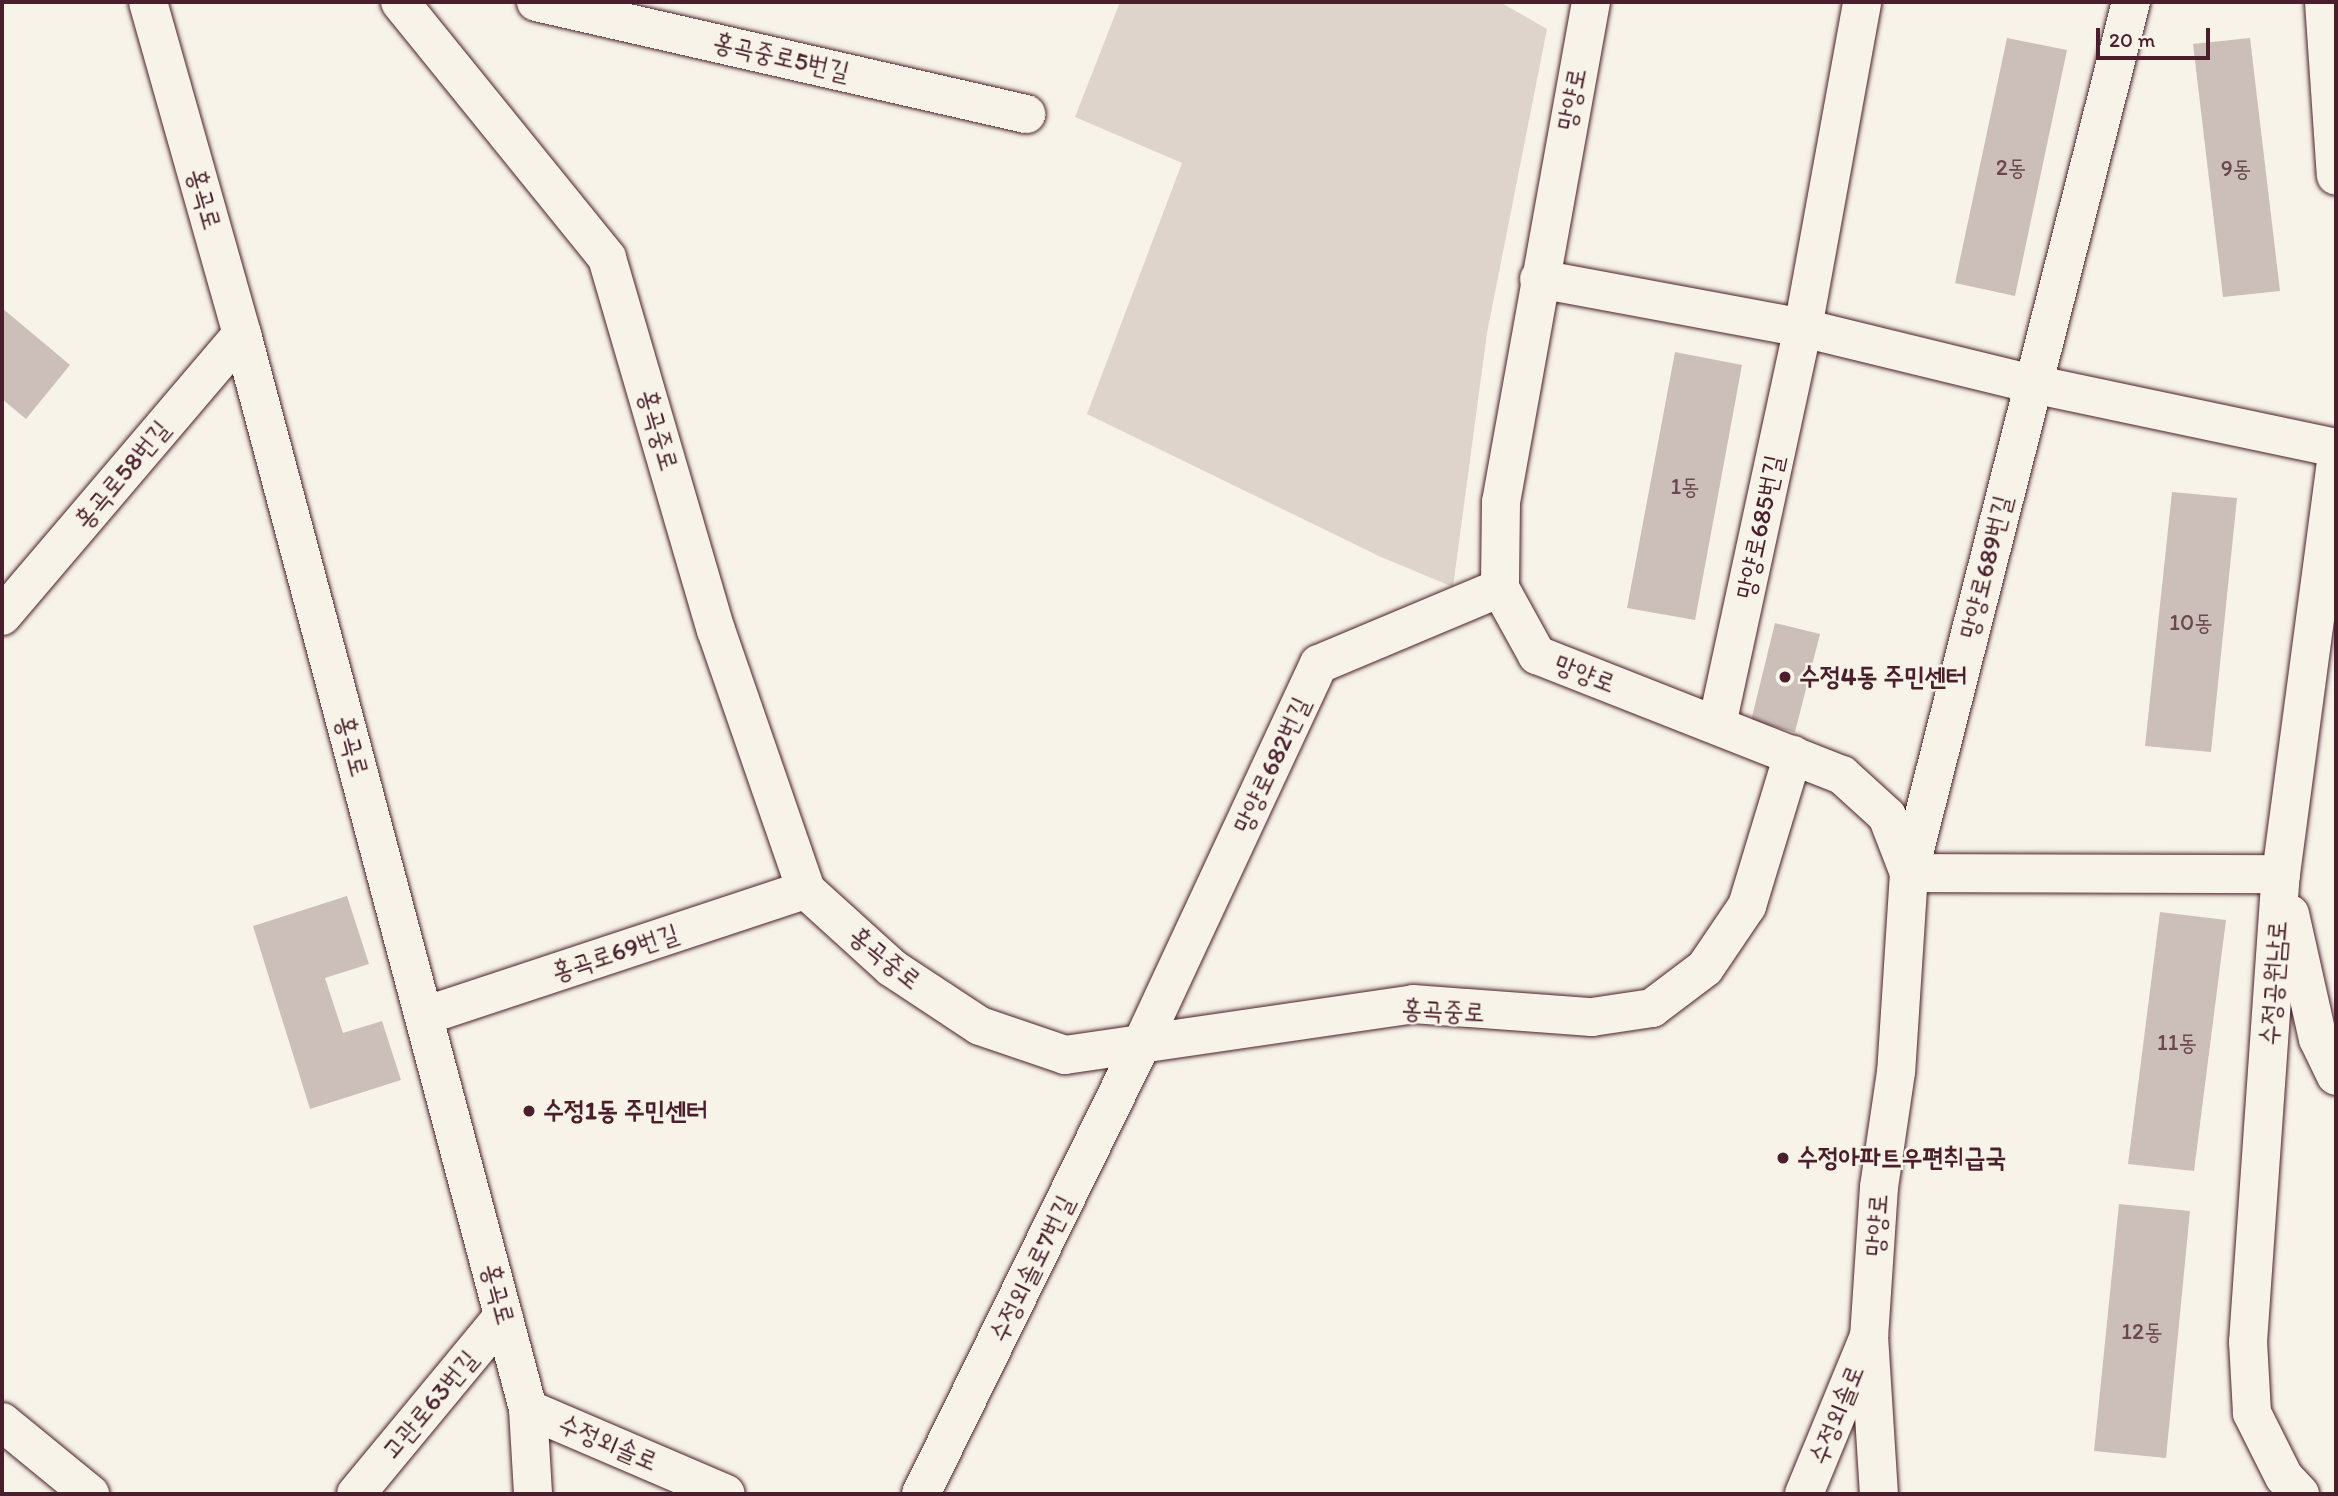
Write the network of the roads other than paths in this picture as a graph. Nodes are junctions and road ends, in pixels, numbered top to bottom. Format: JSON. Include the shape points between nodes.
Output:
{"nodes":[{"id":1,"x":148,"y":2,"type":"edge"},
{"id":2,"x":400,"y":2,"type":"edge"},
{"id":3,"x":536,"y":2,"type":"edge"},
{"id":4,"x":1591,"y":2,"type":"edge"},
{"id":5,"x":1862,"y":2,"type":"edge"},
{"id":6,"x":2131,"y":2,"type":"edge"},
{"id":7,"x":2326,"y":2,"type":"edge"},
{"id":8,"x":2336,"y":4,"type":"edge"},
{"id":9,"x":1026,"y":114,"type":"dead end"},
{"id":10,"x":2336,"y":176,"type":"edge"},
{"id":11,"x":1539,"y":279,"type":"junction"},
{"id":12,"x":1803,"y":328,"type":"junction"},
{"id":13,"x":242,"y":334,"type":"junction"},
{"id":14,"x":2033,"y":384,"type":"junction"},
{"id":15,"x":2336,"y":448,"type":"edge"},
{"id":16,"x":2336,"y":460,"type":"edge"},
{"id":17,"x":1500,"y":588,"type":"junction"},
{"id":18,"x":2,"y":616,"type":"edge"},
{"id":19,"x":1717,"y":725,"type":"junction"},
{"id":20,"x":1793,"y":755,"type":"junction"},
{"id":21,"x":1909,"y":873,"type":"junction"},
{"id":22,"x":2281,"y":874,"type":"junction"},
{"id":23,"x":806,"y":890,"type":"junction"},
{"id":24,"x":424,"y":1016,"type":"junction"},
{"id":25,"x":1142,"y":1044,"type":"junction"},
{"id":26,"x":2336,"y":1076,"type":"edge"},
{"id":27,"x":503,"y":1316,"type":"junction"},
{"id":28,"x":1869,"y":1336,"type":"junction"},
{"id":29,"x":528,"y":1409,"type":"junction"},
{"id":30,"x":2,"y":1422,"type":"edge"},
{"id":31,"x":90,"y":1494,"type":"edge"},
{"id":32,"x":356,"y":1494,"type":"edge"},
{"id":33,"x":533,"y":1494,"type":"edge"},
{"id":34,"x":726,"y":1494,"type":"edge"},
{"id":35,"x":921,"y":1494,"type":"edge"},
{"id":36,"x":1804,"y":1494,"type":"edge"},
{"id":37,"x":1880,"y":1494,"type":"edge"},
{"id":38,"x":2300,"y":1494,"type":"edge"}],
"edges":[{"from":1,"to":13,"type":"street","name":"홍곡로"},
{"from":2,"to":23,"type":"street","name":"홍곡중로","via":[[607,258],[716,630]]},
{"from":3,"to":9,"type":"street","name":"홍곡중로5번길"},
{"from":4,"to":11,"type":"street","name":"망양로"},
{"from":5,"to":12,"type":"street","name":"망양로685번길"},
{"from":6,"to":14,"type":"street","name":"망양로689번길"},
{"from":7,"to":8,"type":"street"},
{"from":7,"to":10,"type":"street"},
{"from":11,"to":12,"type":"street"},
{"from":11,"to":17,"type":"street","name":"망양로","via":[[1501,502]]},
{"from":12,"to":14,"type":"street"},
{"from":12,"to":19,"type":"street","name":"망양로685번길"},
{"from":13,"to":18,"type":"street","name":"홍곡로58번길"},
{"from":13,"to":24,"type":"street","name":"홍곡로"},
{"from":14,"to":15,"type":"street"},
{"from":14,"to":21,"type":"street","name":"망양로689번길"},
{"from":16,"to":22,"type":"street","name":"수정공원남로"},
{"from":17,"to":19,"type":"street","name":"망양로","via":[[1537,655]]},
{"from":17,"to":25,"type":"street","name":"망양로682번길","via":[[1319,664]]},
{"from":19,"to":20,"type":"street","name":"망양로"},
{"from":20,"to":21,"type":"street","name":"망양로","via":[[1842,775],[1887,816]]},
{"from":20,"to":25,"type":"street","name":"홍곡중로","via":[[1747,906],[1705,968],[1651,1008],[1592,1017],[1413,1004]]},
{"from":21,"to":22,"type":"street"},
{"from":21,"to":28,"type":"street","name":"망양로","via":[[1896,1072],[1879,1187]]},
{"from":22,"to":26,"type":"street","via":[[2318,1039]]},
{"from":22,"to":38,"type":"street","name":"수정공원남로","via":[[2248,1342],[2252,1413],[2284,1478]]},
{"from":23,"to":24,"type":"street","name":"홍곡로69번길"},
{"from":23,"to":25,"type":"street","name":"홍곡중로","via":[[892,968],[980,1026],[1065,1055]]},
{"from":24,"to":27,"type":"street","name":"홍곡로"},
{"from":25,"to":35,"type":"street","name":"수정외솔로7번길"},
{"from":27,"to":29,"type":"street","name":"홍곡로"},
{"from":27,"to":32,"type":"street","name":"고관로63번길"},
{"from":28,"to":36,"type":"street","name":"수정외솔로"},
{"from":28,"to":37,"type":"street","name":"망양로"},
{"from":29,"to":33,"type":"street","name":"홍곡로"},
{"from":29,"to":34,"type":"street","name":"수정외솔로"},
{"from":30,"to":31,"type":"street"}]}
